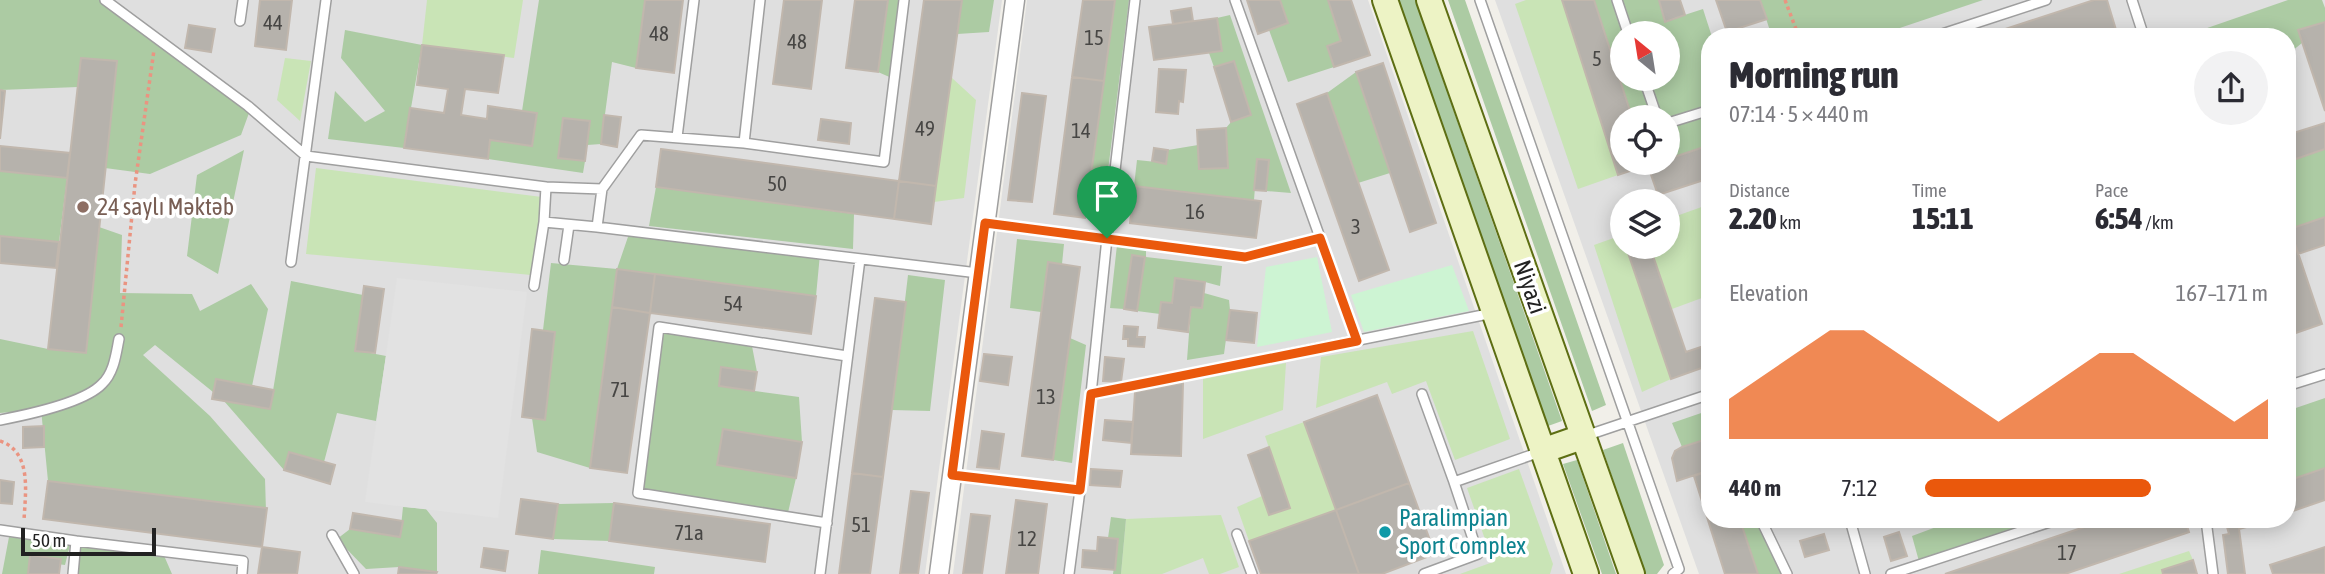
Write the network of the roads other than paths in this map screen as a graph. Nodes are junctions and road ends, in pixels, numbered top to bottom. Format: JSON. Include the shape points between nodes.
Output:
{"nodes":[{"id":1,"x":106,"y":0,"type":"edge"},
{"id":2,"x":243,"y":0,"type":"edge"},
{"id":3,"x":326,"y":0,"type":"edge"},
{"id":4,"x":694,"y":0,"type":"edge"},
{"id":5,"x":760,"y":0,"type":"edge"},
{"id":6,"x":904,"y":0,"type":"edge"},
{"id":7,"x":1015,"y":0,"type":"edge"},
{"id":8,"x":1135,"y":0,"type":"edge"},
{"id":9,"x":1235,"y":0,"type":"edge"},
{"id":10,"x":1385,"y":0,"type":"edge"},
{"id":11,"x":1429,"y":0,"type":"edge"},
{"id":12,"x":1480,"y":0,"type":"edge"},
{"id":13,"x":1617,"y":0,"type":"edge"},
{"id":14,"x":2046,"y":0,"type":"edge"},
{"id":15,"x":2132,"y":0,"type":"edge"},
{"id":16,"x":240,"y":21,"type":"dead end"},
{"id":17,"x":1624,"y":21,"type":"edge"},
{"id":18,"x":1960,"y":28,"type":"edge"},
{"id":19,"x":2141,"y":28,"type":"edge"},
{"id":20,"x":1701,"y":113,"type":"edge"},
{"id":21,"x":1680,"y":119,"type":"edge"},
{"id":22,"x":677,"y":137,"type":"junction"},
{"id":23,"x":744,"y":143,"type":"junction"},
{"id":24,"x":306,"y":156,"type":"junction"},
{"id":25,"x":546,"y":187,"type":"junction"},
{"id":26,"x":602,"y":189,"type":"junction"},
{"id":27,"x":544,"y":222,"type":"junction"},
{"id":28,"x":985,"y":223,"type":"junction"},
{"id":29,"x":569,"y":225,"type":"junction"},
{"id":30,"x":597,"y":227,"type":"junction"},
{"id":31,"x":1107,"y":238,"type":"junction"},
{"id":32,"x":1320,"y":238,"type":"junction"},
{"id":33,"x":860,"y":259,"type":"junction"},
{"id":34,"x":564,"y":260,"type":"dead end"},
{"id":35,"x":291,"y":262,"type":"dead end"},
{"id":36,"x":978,"y":273,"type":"junction"},
{"id":37,"x":534,"y":286,"type":"dead end"},
{"id":38,"x":1494,"y":313,"type":"junction"},
{"id":39,"x":119,"y":339,"type":"road end"},
{"id":40,"x":1357,"y":341,"type":"junction"},
{"id":41,"x":848,"y":356,"type":"junction"},
{"id":42,"x":2325,"y":374,"type":"edge"},
{"id":43,"x":2296,"y":382,"type":"edge"},
{"id":44,"x":1091,"y":394,"type":"junction"},
{"id":45,"x":1422,"y":394,"type":"dead end"},
{"id":46,"x":1701,"y":397,"type":"edge"},
{"id":47,"x":0,"y":420,"type":"edge"},
{"id":48,"x":1627,"y":421,"type":"junction"},
{"id":49,"x":1582,"y":437,"type":"junction"},
{"id":50,"x":1542,"y":451,"type":"junction"},
{"id":51,"x":952,"y":475,"type":"junction"},
{"id":52,"x":1454,"y":482,"type":"junction"},
{"id":53,"x":1080,"y":490,"type":"junction"},
{"id":54,"x":827,"y":523,"type":"junction"},
{"id":55,"x":1765,"y":528,"type":"edge"},
{"id":56,"x":1852,"y":528,"type":"edge"},
{"id":57,"x":2032,"y":528,"type":"edge"},
{"id":58,"x":2207,"y":528,"type":"edge"},
{"id":59,"x":0,"y":530,"type":"edge"},
{"id":60,"x":1237,"y":534,"type":"dead end"},
{"id":61,"x":332,"y":535,"type":"dead end"},
{"id":62,"x":76,"y":541,"type":"junction"},
{"id":63,"x":72,"y":574,"type":"edge"},
{"id":64,"x":242,"y":574,"type":"edge"},
{"id":65,"x":355,"y":574,"type":"edge"},
{"id":66,"x":820,"y":574,"type":"edge"},
{"id":67,"x":939,"y":574,"type":"edge"},
{"id":68,"x":1069,"y":574,"type":"edge"},
{"id":69,"x":1252,"y":574,"type":"edge"},
{"id":70,"x":1424,"y":574,"type":"edge"},
{"id":71,"x":1586,"y":574,"type":"edge"},
{"id":72,"x":1632,"y":574,"type":"edge"},
{"id":73,"x":1673,"y":574,"type":"edge"},
{"id":74,"x":1787,"y":574,"type":"edge"},
{"id":75,"x":1865,"y":574,"type":"edge"},
{"id":76,"x":1891,"y":574,"type":"edge"},
{"id":77,"x":2213,"y":574,"type":"edge"}],
"edges":[{"from":1,"to":24,"type":"lane","via":[[248,106]]},
{"from":2,"to":16,"type":"lane"},
{"from":3,"to":24,"type":"lane"},
{"from":4,"to":22,"type":"lane"},
{"from":5,"to":23,"type":"lane"},
{"from":6,"to":23,"type":"lane","via":[[884,162]]},
{"from":7,"to":28,"type":"street"},
{"from":8,"to":31,"type":"lane"},
{"from":9,"to":32,"type":"lane"},
{"from":10,"to":38,"type":"main road","name":"Niyazi"},
{"from":11,"to":49,"type":"main road","name":"Niyazi"},
{"from":12,"to":48,"type":"lane"},
{"from":13,"to":17,"type":"lane"},
{"from":14,"to":18,"type":"lane"},
{"from":15,"to":19,"type":"lane"},
{"from":20,"to":21,"type":"lane"},
{"from":22,"to":23,"type":"lane"},
{"from":22,"to":26,"type":"lane","via":[[641,135]]},
{"from":24,"to":25,"type":"lane"},
{"from":24,"to":35,"type":"lane"},
{"from":25,"to":26,"type":"lane"},
{"from":25,"to":27,"type":"lane"},
{"from":26,"to":30,"type":"lane"},
{"from":27,"to":29,"type":"lane"},
{"from":27,"to":37,"type":"lane"},
{"from":28,"to":31,"type":"lane"},
{"from":28,"to":36,"type":"street"},
{"from":29,"to":30,"type":"lane"},
{"from":29,"to":34,"type":"lane"},
{"from":30,"to":33,"type":"lane"},
{"from":31,"to":32,"type":"lane","via":[[1245,257]]},
{"from":31,"to":44,"type":"lane"},
{"from":32,"to":40,"type":"lane"},
{"from":33,"to":36,"type":"lane"},
{"from":33,"to":41,"type":"lane"},
{"from":36,"to":51,"type":"street"},
{"from":38,"to":40,"type":"lane"},
{"from":38,"to":50,"type":"main road","name":"Niyazi"},
{"from":39,"to":47,"type":"lane","via":[[113,367],[104,383],[89,395]]},
{"from":40,"to":44,"type":"lane"},
{"from":41,"to":54,"type":"lane"},
{"from":41,"to":54,"type":"lane","via":[[659,327],[638,493]]},
{"from":42,"to":43,"type":"lane"},
{"from":44,"to":53,"type":"lane"},
{"from":45,"to":52,"type":"lane"},
{"from":46,"to":48,"type":"lane"},
{"from":48,"to":49,"type":"lane"},
{"from":48,"to":73,"type":"lane","via":[[1679,569]]},
{"from":49,"to":50,"type":"main road"},
{"from":49,"to":72,"type":"main road","name":"Niyazi"},
{"from":50,"to":52,"type":"lane"},
{"from":50,"to":71,"type":"main road","name":"Niyazi"},
{"from":51,"to":53,"type":"lane"},
{"from":51,"to":67,"type":"street"},
{"from":52,"to":70,"type":"lane","via":[[1478,554]]},
{"from":53,"to":68,"type":"lane"},
{"from":54,"to":66,"type":"lane"},
{"from":55,"to":74,"type":"lane"},
{"from":56,"to":75,"type":"lane"},
{"from":57,"to":76,"type":"lane"},
{"from":58,"to":77,"type":"lane"},
{"from":59,"to":62,"type":"lane"},
{"from":60,"to":69,"type":"lane"},
{"from":61,"to":65,"type":"lane"},
{"from":62,"to":63,"type":"lane"},
{"from":62,"to":64,"type":"lane","via":[[243,561]]}]}
